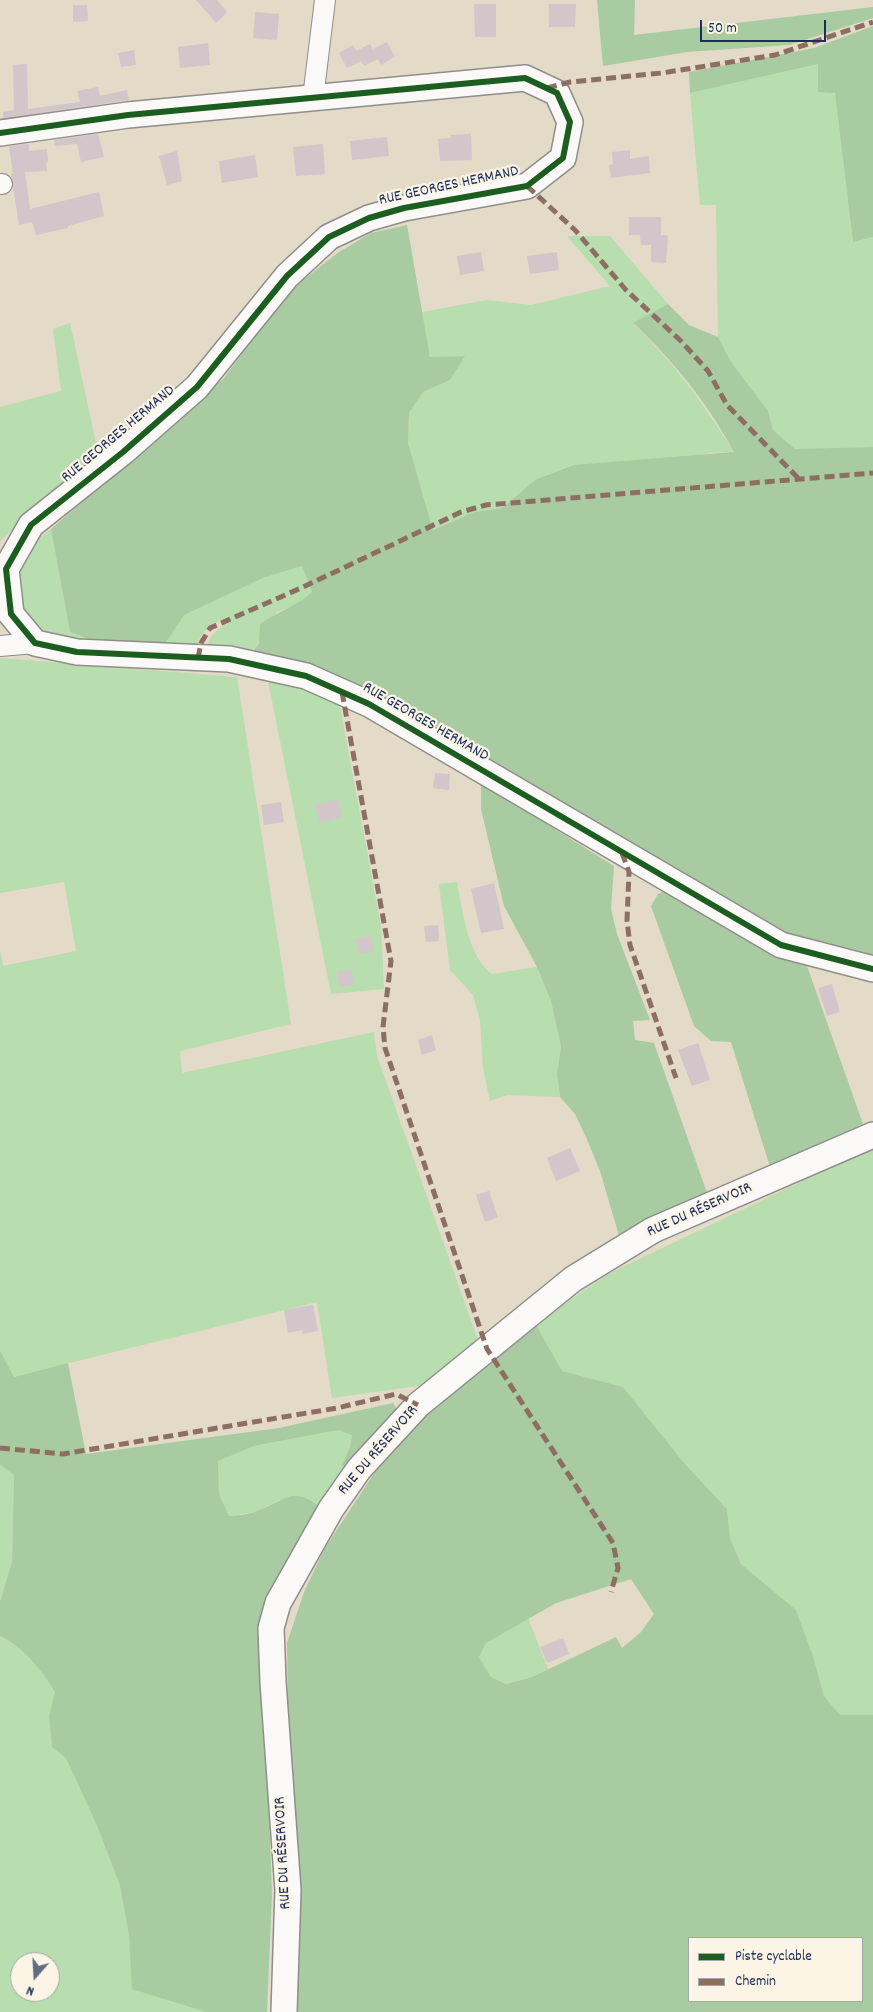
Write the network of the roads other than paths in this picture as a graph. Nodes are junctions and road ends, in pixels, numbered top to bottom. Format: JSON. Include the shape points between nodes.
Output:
{"nodes":[{"id":1,"x":325,"y":0,"type":"edge"},
{"id":2,"x":313,"y":98,"type":"junction"},
{"id":3,"x":0,"y":133,"type":"edge"},
{"id":4,"x":35,"y":643,"type":"junction"},
{"id":5,"x":0,"y":646,"type":"edge"},
{"id":6,"x":873,"y":969,"type":"edge"},
{"id":7,"x":873,"y":1134,"type":"edge"},
{"id":8,"x":284,"y":2012,"type":"edge"}],
"edges":[{"from":1,"to":2,"type":"street"},
{"from":2,"to":3,"type":"street","name":"RUE GEORGES HERMAND","via":[[128,115]]},
{"from":2,"to":4,"type":"street","name":"RUE GEORGES HERMAND","via":[[525,78],[557,93],[570,122],[564,158],[527,186],[404,208],[369,218],[330,237],[287,276],[197,387],[123,452],[31,525],[6,569],[11,614]]},
{"from":4,"to":5,"type":"street"},
{"from":4,"to":6,"type":"street","name":"RUE GEORGES HERMAND","via":[[77,652],[229,659],[306,676],[369,704],[781,945]]},
{"from":7,"to":8,"type":"street","name":"RUE DU RÉSERVOIR","via":[[653,1230],[573,1279],[418,1405],[359,1469],[331,1508],[278,1603],[271,1628],[288,1890]]}]}
